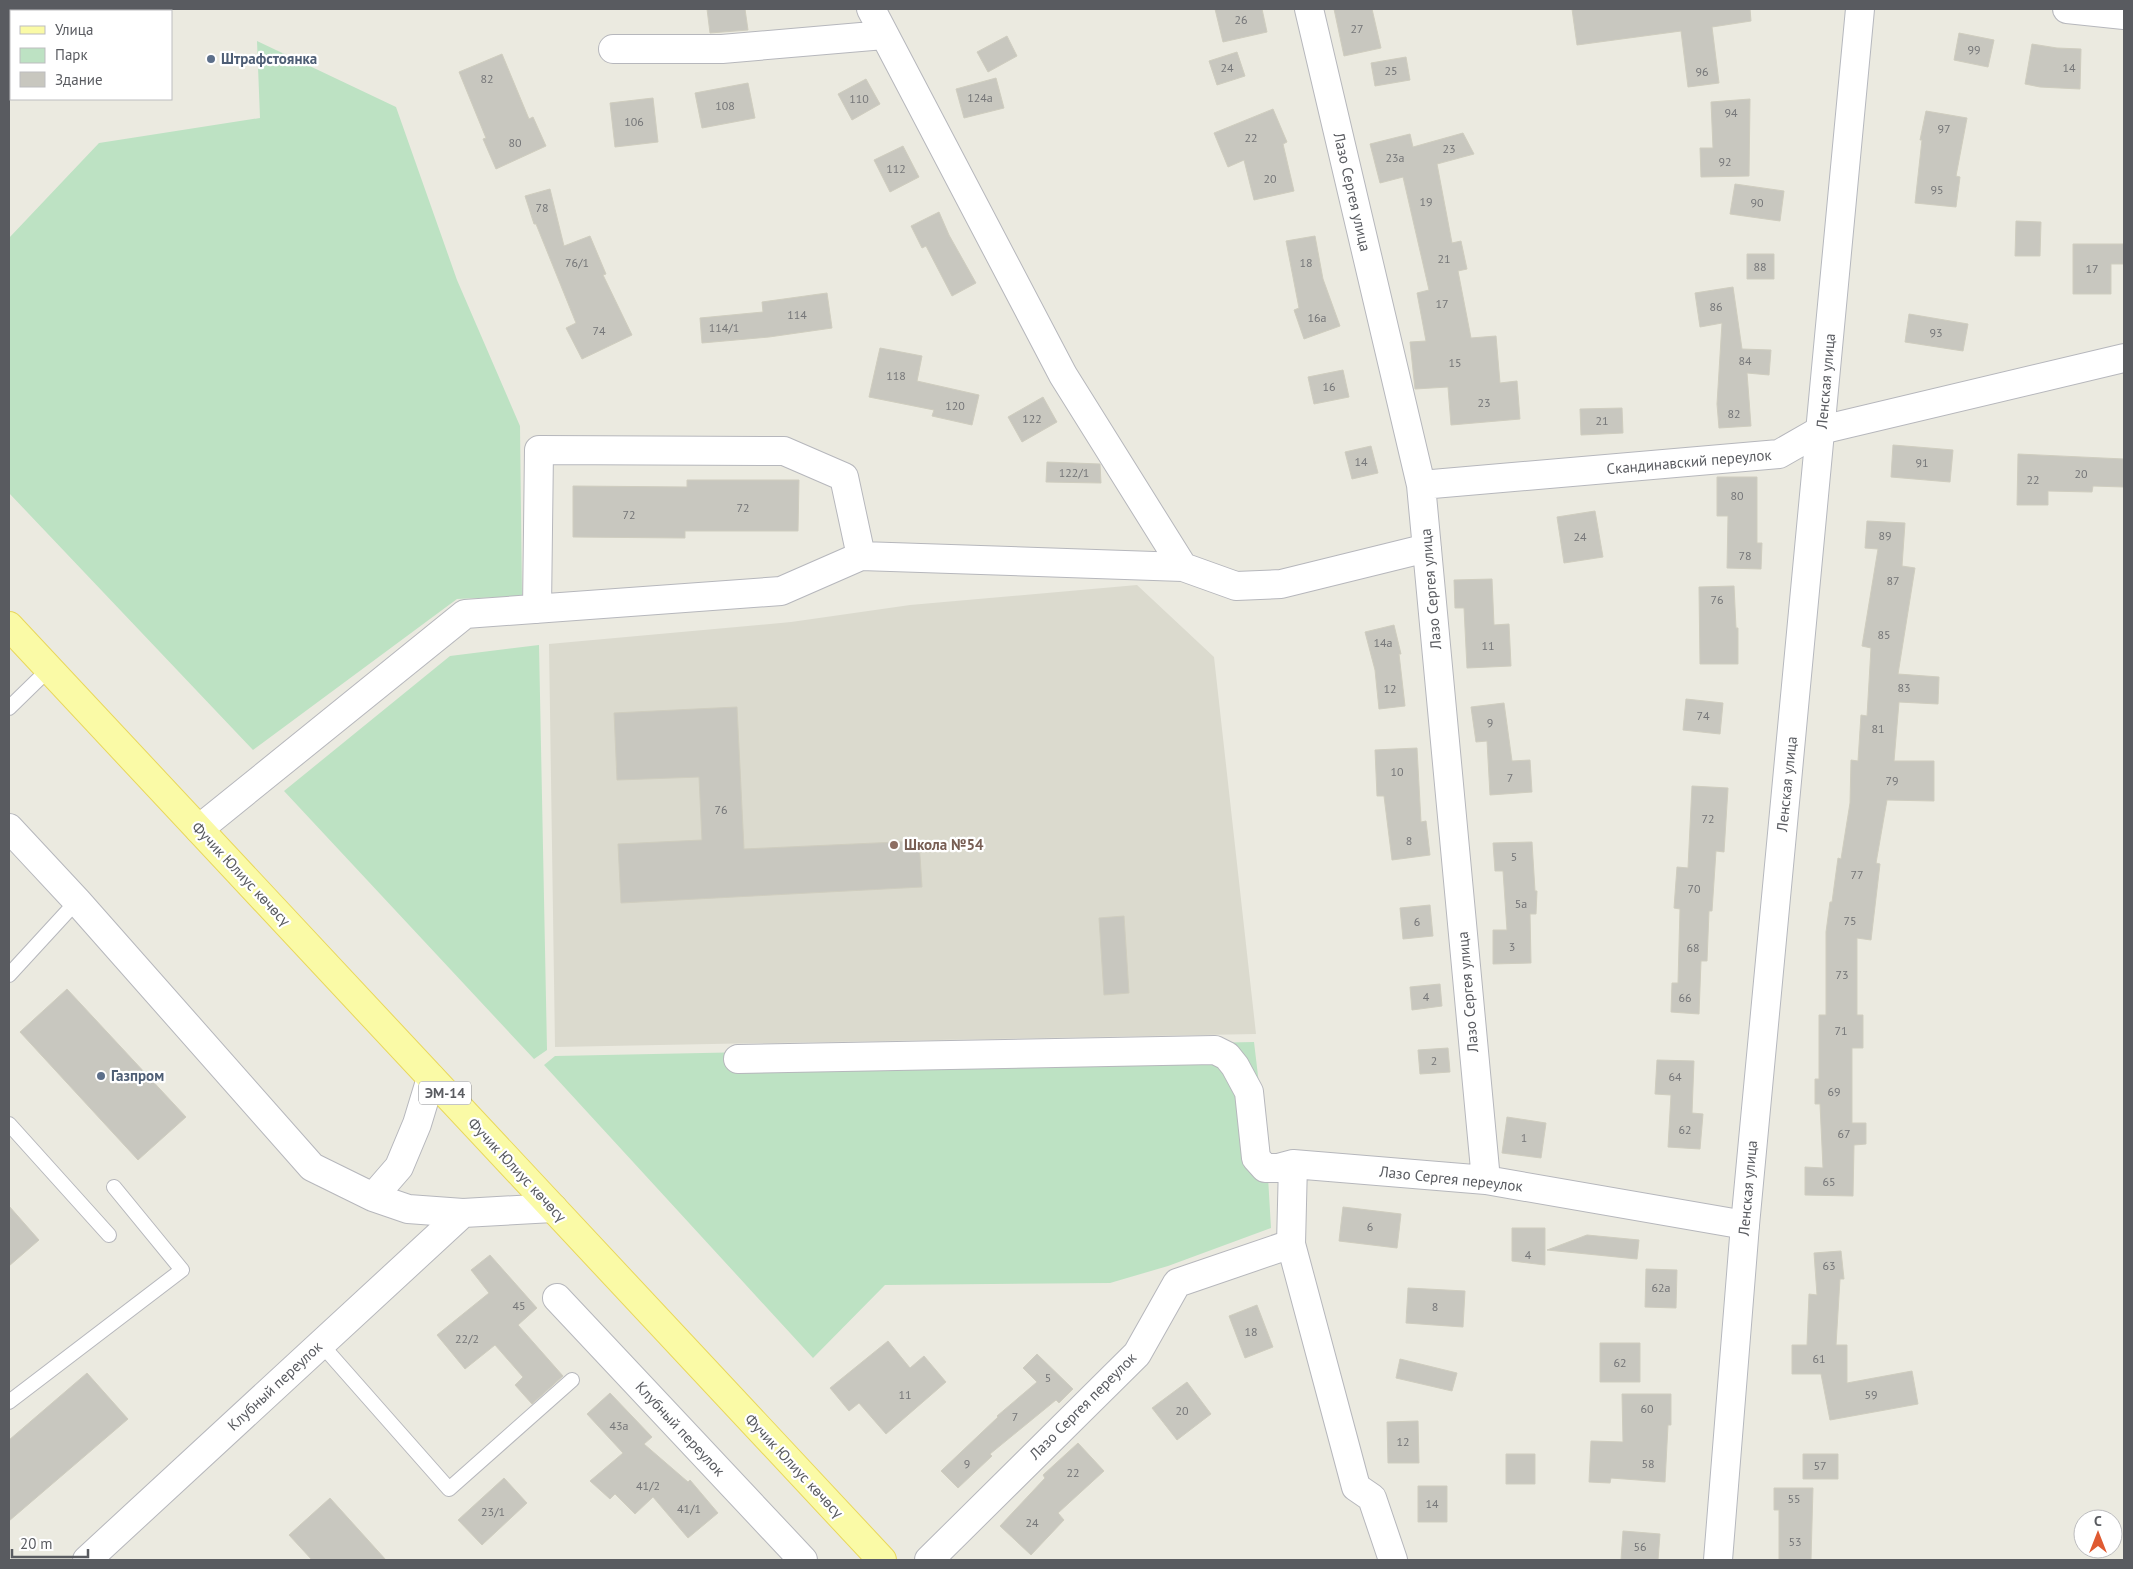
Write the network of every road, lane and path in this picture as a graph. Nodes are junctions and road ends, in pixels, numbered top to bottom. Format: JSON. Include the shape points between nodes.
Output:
{"nodes":[{"id":1,"x":871,"y":9,"type":"edge"},
{"id":2,"x":1309,"y":9,"type":"edge"},
{"id":3,"x":1860,"y":9,"type":"edge"},
{"id":4,"x":2067,"y":9,"type":"edge"},
{"id":5,"x":2124,"y":15,"type":"edge"},
{"id":6,"x":884,"y":35,"type":"junction"},
{"id":7,"x":613,"y":49,"type":"dead end"},
{"id":8,"x":2124,"y":358,"type":"edge"},
{"id":9,"x":1821,"y":430,"type":"junction"},
{"id":10,"x":1421,"y":486,"type":"junction"},
{"id":11,"x":1427,"y":548,"type":"junction"},
{"id":12,"x":861,"y":556,"type":"junction"},
{"id":13,"x":1184,"y":567,"type":"junction"},
{"id":14,"x":537,"y":609,"type":"junction"},
{"id":15,"x":9,"y":626,"type":"edge"},
{"id":16,"x":49,"y":669,"type":"junction"},
{"id":17,"x":9,"y":708,"type":"edge"},
{"id":18,"x":9,"y":828,"type":"edge"},
{"id":19,"x":199,"y":829,"type":"junction"},
{"id":20,"x":77,"y":900,"type":"junction"},
{"id":21,"x":9,"y":975,"type":"edge"},
{"id":22,"x":738,"y":1059,"type":"dead end"},
{"id":23,"x":431,"y":1078,"type":"junction"},
{"id":24,"x":9,"y":1124,"type":"edge"},
{"id":25,"x":1293,"y":1164,"type":"junction"},
{"id":26,"x":1486,"y":1180,"type":"junction"},
{"id":27,"x":114,"y":1188,"type":"dead end"},
{"id":28,"x":373,"y":1197,"type":"junction"},
{"id":29,"x":553,"y":1208,"type":"junction"},
{"id":30,"x":463,"y":1213,"type":"junction"},
{"id":31,"x":1745,"y":1225,"type":"junction"},
{"id":32,"x":109,"y":1235,"type":"dead end"},
{"id":33,"x":1291,"y":1244,"type":"junction"},
{"id":34,"x":557,"y":1298,"type":"dead end"},
{"id":35,"x":321,"y":1344,"type":"junction"},
{"id":36,"x":572,"y":1380,"type":"dead end"},
{"id":37,"x":9,"y":1402,"type":"edge"},
{"id":38,"x":87,"y":1560,"type":"edge"},
{"id":39,"x":804,"y":1560,"type":"edge"},
{"id":40,"x":882,"y":1560,"type":"edge"},
{"id":41,"x":929,"y":1560,"type":"edge"},
{"id":42,"x":1393,"y":1560,"type":"edge"},
{"id":43,"x":1718,"y":1560,"type":"edge"}],
"edges":[{"from":1,"to":6,"type":"street"},
{"from":2,"to":10,"type":"street","name":"Лазо Сергея улица"},
{"from":3,"to":9,"type":"street","name":"Ленская улица"},
{"from":4,"to":5,"type":"street"},
{"from":6,"to":7,"type":"street","via":[[722,49]]},
{"from":6,"to":13,"type":"street","via":[[1063,375]]},
{"from":8,"to":9,"type":"street","name":"Скандинавский переулок"},
{"from":9,"to":10,"type":"street","name":"Скандинавский переулок","via":[[1779,454]]},
{"from":9,"to":31,"type":"street","name":"Ленская улица"},
{"from":10,"to":11,"type":"street","name":"Лазо Сергея улица"},
{"from":11,"to":13,"type":"street","via":[[1281,584],[1236,586]]},
{"from":11,"to":26,"type":"street","name":"Лазо Сергея улица"},
{"from":12,"to":13,"type":"street"},
{"from":12,"to":14,"type":"street","via":[[781,591]]},
{"from":12,"to":14,"type":"street","via":[[844,476],[784,451],[539,450]]},
{"from":14,"to":19,"type":"street","via":[[465,614]]},
{"from":15,"to":16,"type":"main road","name":"Фучик Юлиус көчөсү","number":"ЭМ-14"},
{"from":16,"to":17,"type":"lane"},
{"from":16,"to":19,"type":"main road","name":"Фучик Юлиус көчөсү","number":"ЭМ-14"},
{"from":18,"to":20,"type":"street"},
{"from":19,"to":23,"type":"main road","name":"Фучик Юлиус көчөсү","number":"ЭМ-14"},
{"from":20,"to":21,"type":"lane"},
{"from":20,"to":28,"type":"street","via":[[312,1167]]},
{"from":22,"to":25,"type":"street","name":"Лазо Сергея переулок","via":[[1215,1050],[1227,1056],[1249,1092],[1256,1158],[1266,1168]]},
{"from":23,"to":28,"type":"street","via":[[399,1168]]},
{"from":23,"to":29,"type":"main road","name":"Фучик Юлиус көчөсү","number":"ЭМ-14"},
{"from":24,"to":32,"type":"lane"},
{"from":25,"to":26,"type":"street","name":"Лазо Сергея переулок"},
{"from":25,"to":33,"type":"street"},
{"from":26,"to":31,"type":"street","name":"Лазо Сергея переулок"},
{"from":27,"to":37,"type":"lane","via":[[182,1270]]},
{"from":28,"to":30,"type":"street","via":[[408,1209]]},
{"from":29,"to":30,"type":"street"},
{"from":29,"to":40,"type":"main road","name":"Фучик Юлиус көчөсү","number":"ЭМ-14"},
{"from":30,"to":35,"type":"street","name":"Клубный переулок"},
{"from":31,"to":43,"type":"street","name":"Ленская улица"},
{"from":33,"to":41,"type":"street","name":"Лазо Сергея переулок","via":[[1177,1283],[1136,1354]]},
{"from":33,"to":42,"type":"street","via":[[1356,1487],[1372,1498]]},
{"from":34,"to":39,"type":"street","name":"Клубный переулок"},
{"from":35,"to":36,"type":"lane","via":[[449,1489]]},
{"from":35,"to":38,"type":"street","name":"Клубный переулок"}]}
